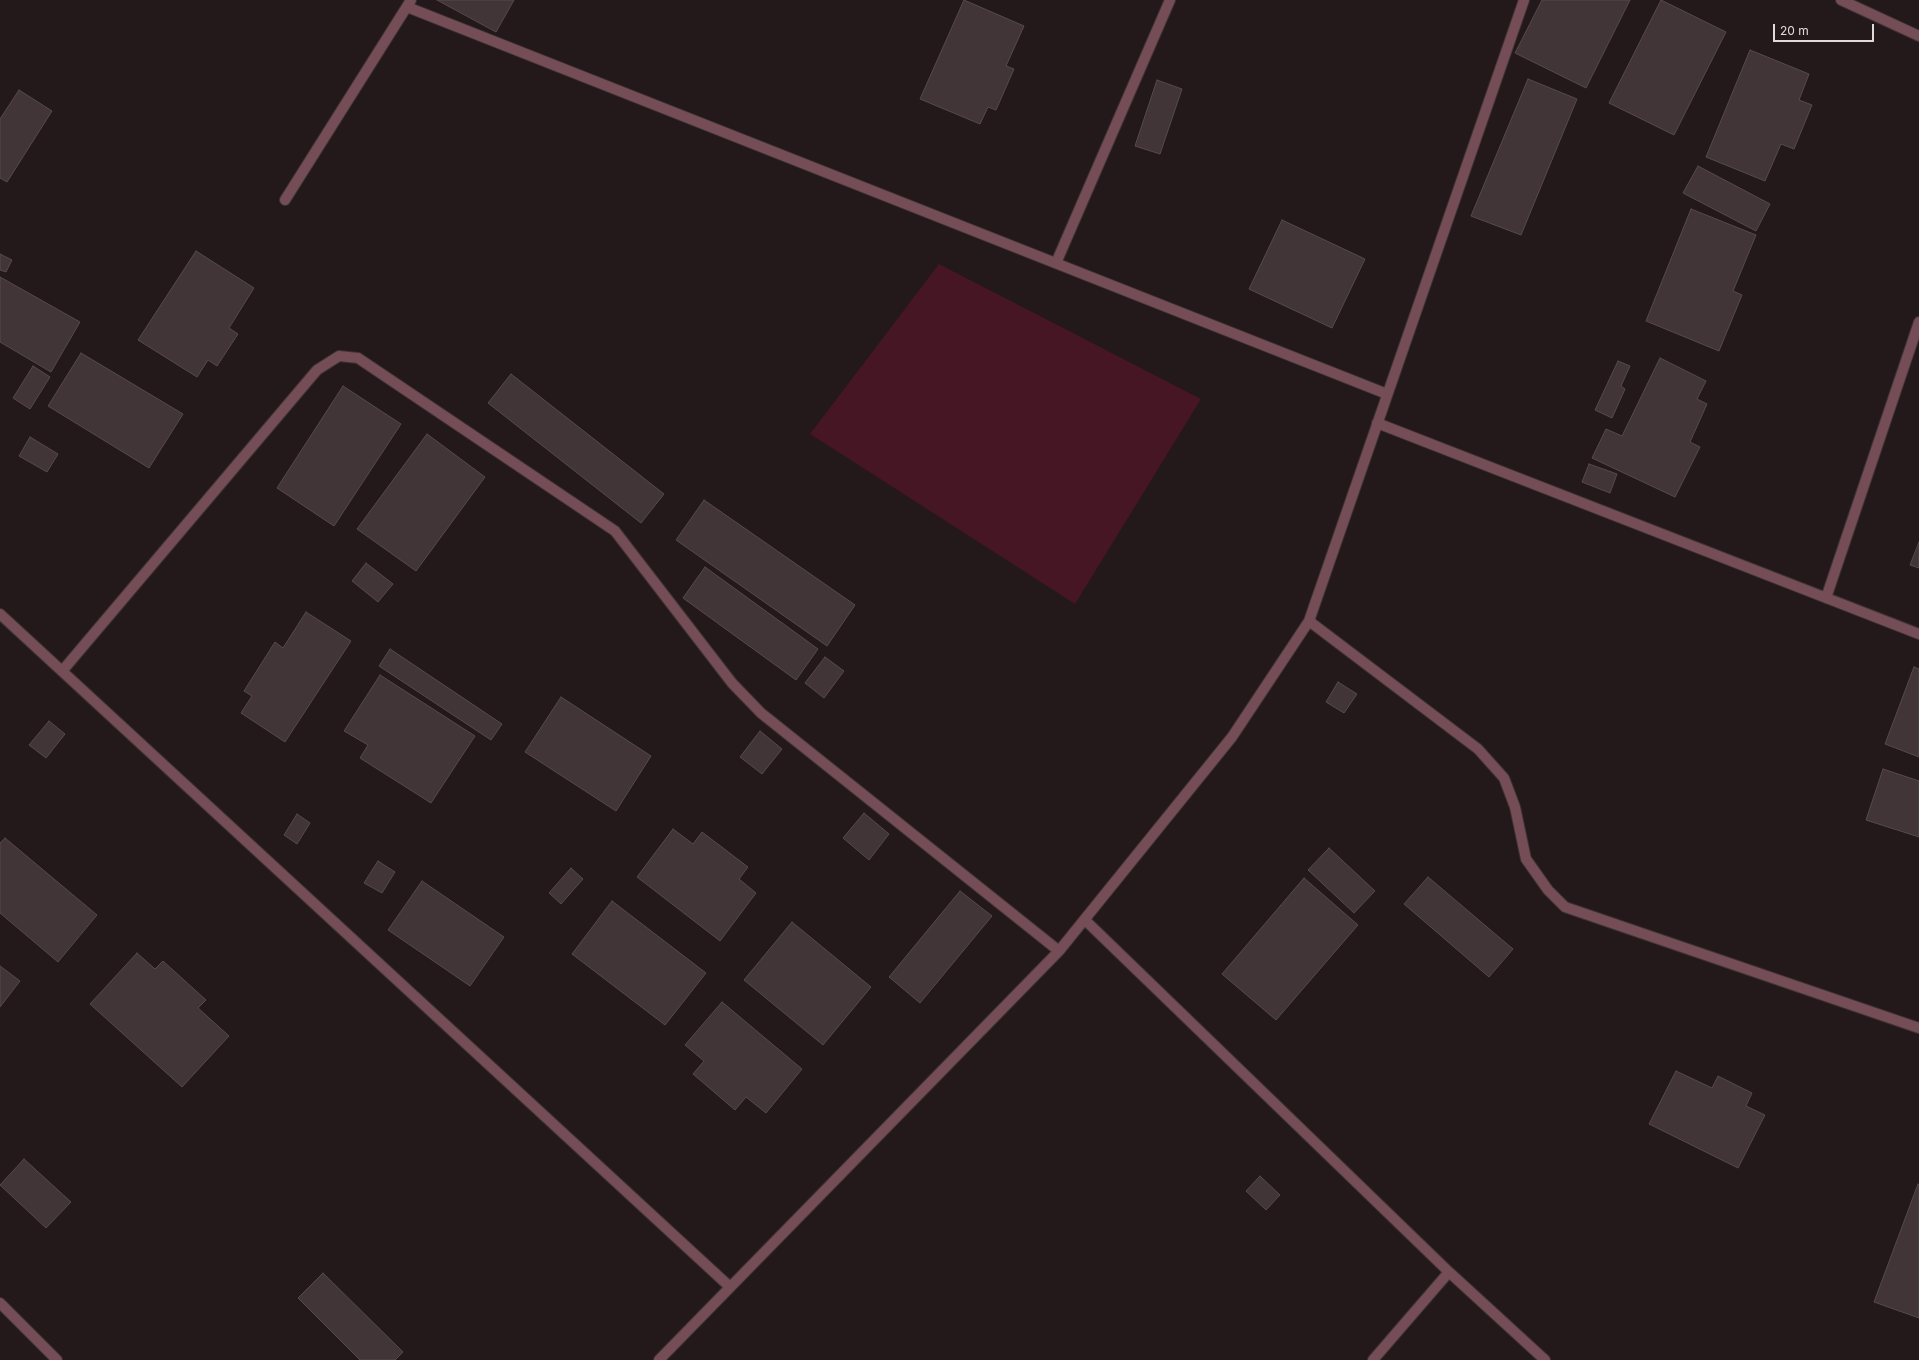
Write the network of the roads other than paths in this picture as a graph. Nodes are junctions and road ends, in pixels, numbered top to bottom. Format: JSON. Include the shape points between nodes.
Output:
{"nodes":[{"id":1,"x":1170,"y":0,"type":"edge"},
{"id":2,"x":1524,"y":0,"type":"edge"},
{"id":3,"x":1841,"y":0,"type":"edge"},
{"id":4,"x":409,"y":3,"type":"edge"},
{"id":5,"x":1919,"y":36,"type":"edge"},
{"id":6,"x":285,"y":200,"type":"dead end"},
{"id":7,"x":1056,"y":264,"type":"junction"},
{"id":8,"x":1919,"y":322,"type":"edge"},
{"id":9,"x":1387,"y":394,"type":"junction"},
{"id":10,"x":1377,"y":423,"type":"junction"},
{"id":11,"x":1826,"y":598,"type":"junction"},
{"id":12,"x":0,"y":614,"type":"edge"},
{"id":13,"x":1308,"y":621,"type":"junction"},
{"id":14,"x":1919,"y":634,"type":"edge"},
{"id":15,"x":63,"y":670,"type":"junction"},
{"id":16,"x":1085,"y":920,"type":"junction"},
{"id":17,"x":1059,"y":952,"type":"junction"},
{"id":18,"x":1919,"y":1028,"type":"edge"},
{"id":19,"x":1449,"y":1272,"type":"junction"},
{"id":20,"x":730,"y":1287,"type":"junction"},
{"id":21,"x":0,"y":1303,"type":"edge"},
{"id":22,"x":56,"y":1360,"type":"edge"},
{"id":23,"x":658,"y":1360,"type":"edge"},
{"id":24,"x":1373,"y":1360,"type":"edge"},
{"id":25,"x":1545,"y":1360,"type":"edge"}],
"edges":[{"from":1,"to":7,"type":"street"},
{"from":2,"to":9,"type":"street"},
{"from":3,"to":5,"type":"street"},
{"from":4,"to":6,"type":"street"},
{"from":4,"to":7,"type":"street"},
{"from":7,"to":9,"type":"street"},
{"from":8,"to":11,"type":"street"},
{"from":9,"to":10,"type":"street"},
{"from":10,"to":11,"type":"street"},
{"from":10,"to":13,"type":"street"},
{"from":11,"to":14,"type":"street"},
{"from":12,"to":15,"type":"street"},
{"from":13,"to":16,"type":"street","via":[[1232,737]]},
{"from":13,"to":18,"type":"street","via":[[1478,749],[1504,778],[1515,807],[1526,859],[1548,890],[1565,907]]},
{"from":15,"to":17,"type":"street","via":[[317,370],[339,356],[358,358],[615,531],[732,683],[761,712]]},
{"from":15,"to":20,"type":"street"},
{"from":16,"to":17,"type":"street"},
{"from":16,"to":19,"type":"street"},
{"from":17,"to":20,"type":"street"},
{"from":19,"to":24,"type":"street"},
{"from":19,"to":25,"type":"street"},
{"from":20,"to":23,"type":"street"},
{"from":21,"to":22,"type":"street"}]}
